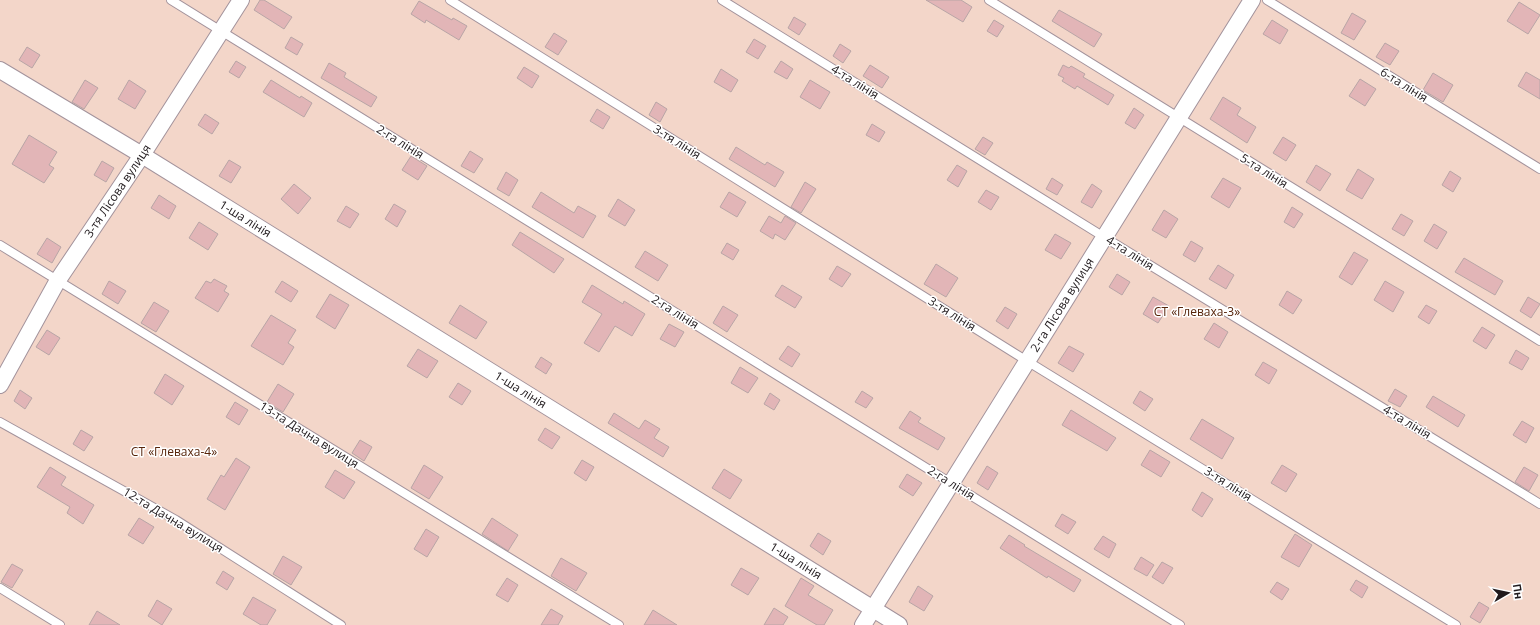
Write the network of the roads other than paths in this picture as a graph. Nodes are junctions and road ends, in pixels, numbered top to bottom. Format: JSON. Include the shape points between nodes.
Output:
{"nodes":[{"id":1,"x":171,"y":0,"type":"edge"},
{"id":2,"x":241,"y":0,"type":"edge"},
{"id":3,"x":450,"y":0,"type":"edge"},
{"id":4,"x":722,"y":0,"type":"edge"},
{"id":5,"x":989,"y":0,"type":"edge"},
{"id":6,"x":1252,"y":0,"type":"edge"},
{"id":7,"x":1267,"y":0,"type":"edge"},
{"id":8,"x":222,"y":31,"type":"junction"},
{"id":9,"x":0,"y":70,"type":"edge"},
{"id":10,"x":1178,"y":118,"type":"junction"},
{"id":11,"x":142,"y":155,"type":"junction"},
{"id":12,"x":1540,"y":169,"type":"edge"},
{"id":13,"x":1104,"y":237,"type":"junction"},
{"id":14,"x":0,"y":245,"type":"edge"},
{"id":15,"x":58,"y":280,"type":"junction"},
{"id":16,"x":1540,"y":340,"type":"edge"},
{"id":17,"x":1027,"y":361,"type":"junction"},
{"id":18,"x":0,"y":385,"type":"edge"},
{"id":19,"x":0,"y":422,"type":"edge"},
{"id":20,"x":950,"y":483,"type":"junction"},
{"id":21,"x":1540,"y":504,"type":"edge"},
{"id":22,"x":0,"y":588,"type":"edge"},
{"id":23,"x":874,"y":610,"type":"junction"},
{"id":24,"x":60,"y":625,"type":"edge"},
{"id":25,"x":341,"y":625,"type":"edge"},
{"id":26,"x":619,"y":625,"type":"edge"},
{"id":27,"x":863,"y":625,"type":"edge"},
{"id":28,"x":898,"y":625,"type":"edge"},
{"id":29,"x":1180,"y":625,"type":"edge"},
{"id":30,"x":1456,"y":625,"type":"edge"}],
"edges":[{"from":1,"to":8,"type":"lane","name":"2-га лінія"},
{"from":2,"to":8,"type":"street","name":"3-тя Лісова вулиця"},
{"from":3,"to":17,"type":"lane","name":"3-тя лінія"},
{"from":4,"to":13,"type":"lane","name":"4-та лінія"},
{"from":5,"to":10,"type":"lane","name":"5-та лінія"},
{"from":6,"to":10,"type":"street","name":"2-га Лісова вулиця"},
{"from":7,"to":12,"type":"lane","name":"6-та лінія"},
{"from":8,"to":11,"type":"street","name":"3-тя Лісова вулиця"},
{"from":8,"to":20,"type":"lane","name":"2-га лінія"},
{"from":9,"to":11,"type":"street","name":"1-ша лінія"},
{"from":10,"to":13,"type":"street","name":"2-га Лісова вулиця"},
{"from":10,"to":16,"type":"lane","name":"5-та лінія"},
{"from":11,"to":15,"type":"street","name":"3-тя Лісова вулиця"},
{"from":11,"to":23,"type":"street","name":"1-ша лінія"},
{"from":13,"to":17,"type":"street","name":"2-га Лісова вулиця"},
{"from":13,"to":21,"type":"lane","name":"4-та лінія"},
{"from":14,"to":15,"type":"lane","name":"13-та Дачна вулиця"},
{"from":15,"to":18,"type":"street","name":"3-тя Лісова вулиця"},
{"from":15,"to":26,"type":"lane","name":"13-та Дачна вулиця"},
{"from":17,"to":20,"type":"street","name":"2-га Лісова вулиця"},
{"from":17,"to":30,"type":"lane","name":"3-тя лінія"},
{"from":19,"to":25,"type":"lane","name":"12-та Дачна вулиця","via":[[176,520]]},
{"from":20,"to":23,"type":"street","name":"2-га Лісова вулиця"},
{"from":20,"to":29,"type":"lane","name":"2-га лінія"},
{"from":22,"to":24,"type":"lane"},
{"from":23,"to":27,"type":"street","name":"2-га Лісова вулиця"},
{"from":23,"to":28,"type":"street","name":"1-ша лінія"}]}
